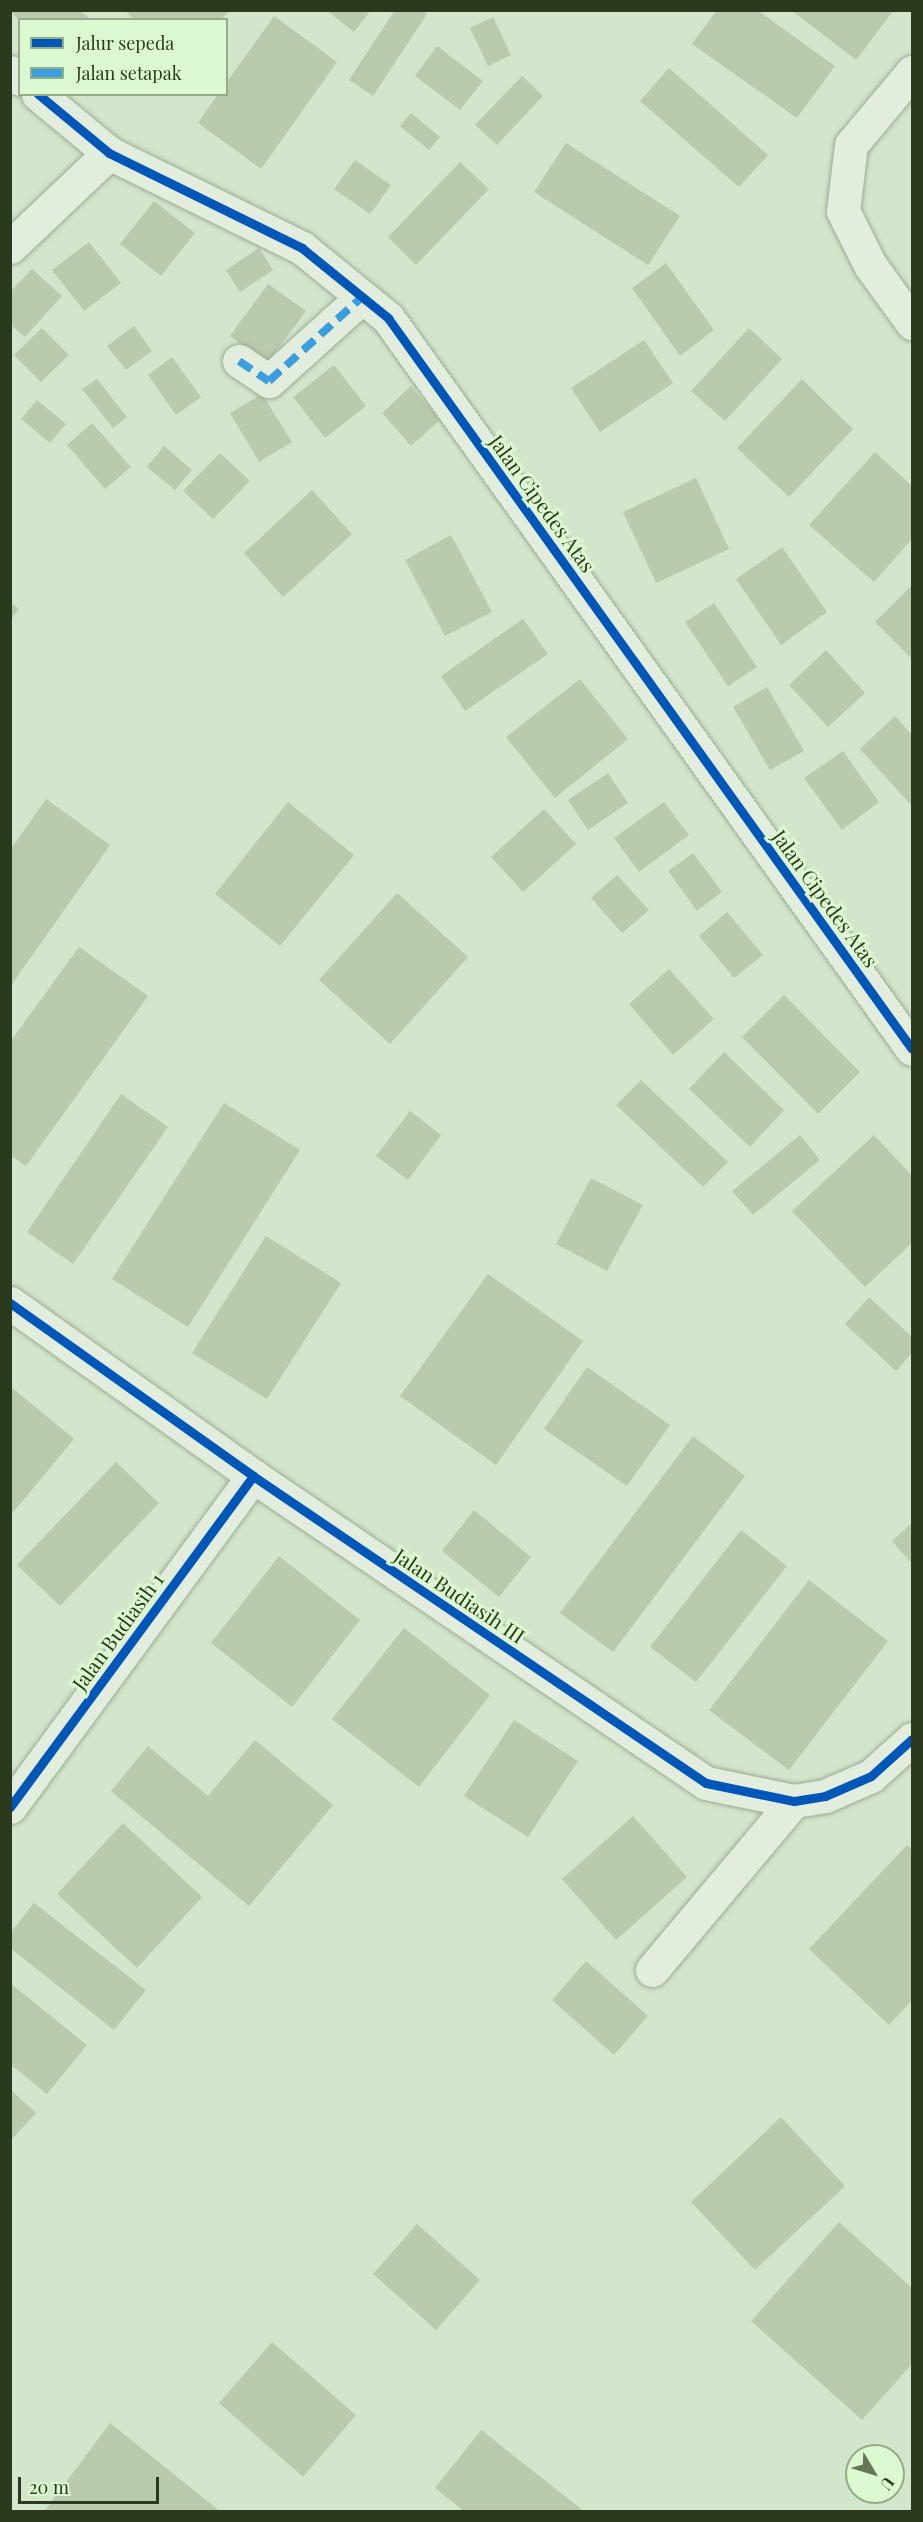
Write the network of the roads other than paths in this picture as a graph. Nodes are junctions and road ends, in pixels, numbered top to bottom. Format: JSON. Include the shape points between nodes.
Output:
{"nodes":[{"id":1,"x":912,"y":72,"type":"edge"},
{"id":2,"x":40,"y":96,"type":"edge"},
{"id":3,"x":109,"y":153,"type":"junction"},
{"id":4,"x":10,"y":247,"type":"edge"},
{"id":5,"x":362,"y":297,"type":"junction"},
{"id":6,"x":912,"y":323,"type":"edge"},
{"id":7,"x":239,"y":361,"type":"dead end"},
{"id":8,"x":912,"y":1049,"type":"edge"},
{"id":9,"x":10,"y":1303,"type":"edge"},
{"id":10,"x":253,"y":1476,"type":"junction"},
{"id":11,"x":912,"y":1739,"type":"edge"},
{"id":12,"x":794,"y":1801,"type":"junction"},
{"id":13,"x":10,"y":1807,"type":"edge"},
{"id":14,"x":652,"y":1970,"type":"dead end"}],
"edges":[{"from":1,"to":6,"type":"street","via":[[852,146],[843,211],[870,265]]},
{"from":2,"to":3,"type":"street","name":"Jalan Cipedes Atas"},
{"from":3,"to":4,"type":"street"},
{"from":3,"to":5,"type":"street","name":"Jalan Cipedes Atas","via":[[302,248]]},
{"from":5,"to":7,"type":"street","via":[[269,381]]},
{"from":5,"to":8,"type":"street","name":"Jalan Cipedes Atas","via":[[388,318]]},
{"from":9,"to":10,"type":"street","name":"Jalan Budiasih III"},
{"from":10,"to":12,"type":"street","name":"Jalan Budiasih III","via":[[706,1782]]},
{"from":10,"to":13,"type":"street","name":"Jalan Budiasih 1"},
{"from":11,"to":12,"type":"street","name":"Jalan Budiasih III","via":[[871,1776],[825,1796]]},
{"from":12,"to":14,"type":"street"}]}
